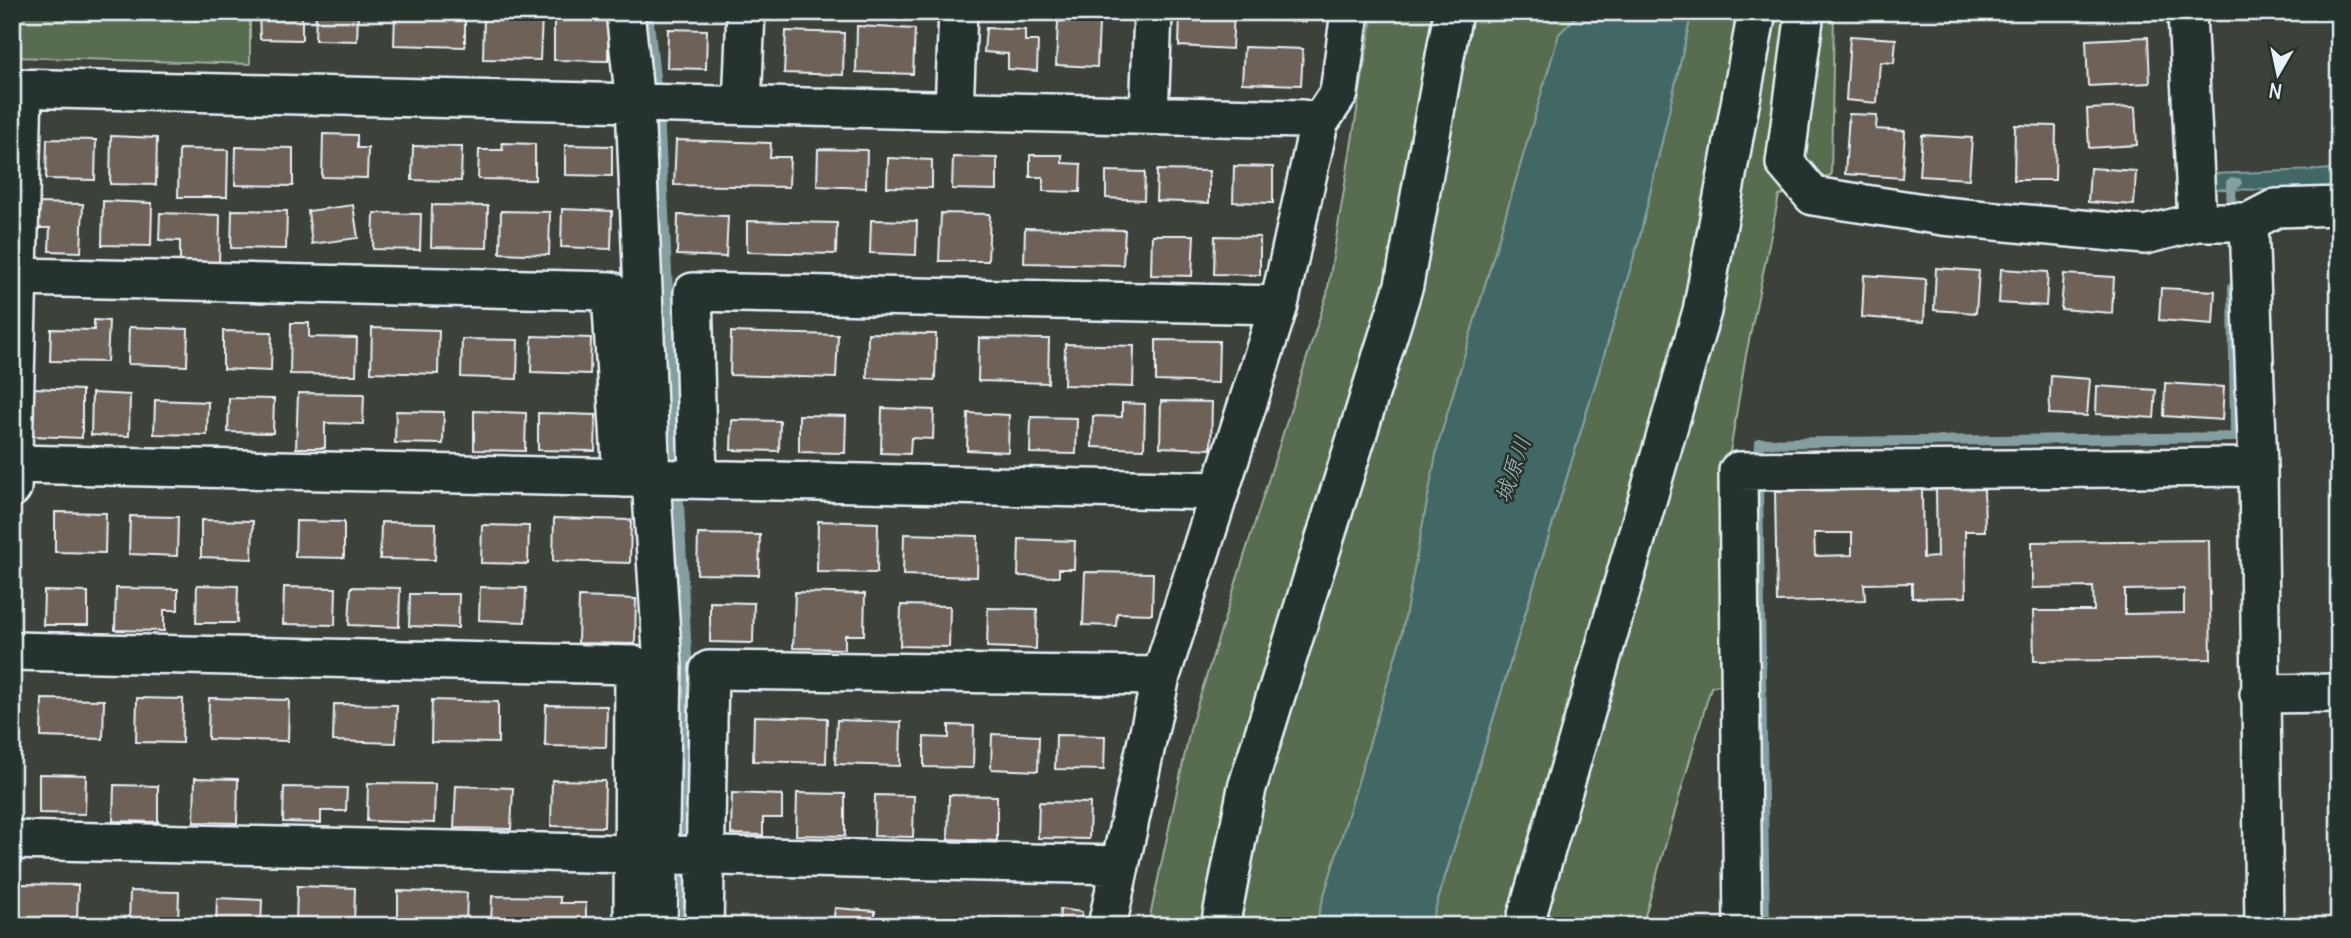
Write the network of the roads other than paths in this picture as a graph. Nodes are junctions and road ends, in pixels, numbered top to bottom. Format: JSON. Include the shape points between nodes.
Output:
{"nodes":[{"id":1,"x":625,"y":12,"type":"edge"},
{"id":2,"x":746,"y":12,"type":"edge"},
{"id":3,"x":958,"y":12,"type":"edge"},
{"id":4,"x":1153,"y":12,"type":"edge"},
{"id":5,"x":1350,"y":12,"type":"edge"},
{"id":6,"x":1453,"y":12,"type":"edge"},
{"id":7,"x":1757,"y":12,"type":"edge"},
{"id":8,"x":1805,"y":12,"type":"edge"},
{"id":9,"x":2187,"y":12,"type":"edge"},
{"id":10,"x":18,"y":88,"type":"edge"},
{"id":11,"x":651,"y":103,"type":"junction"},
{"id":12,"x":742,"y":105,"type":"junction"},
{"id":13,"x":954,"y":110,"type":"junction"},
{"id":14,"x":1149,"y":115,"type":"junction"},
{"id":15,"x":1319,"y":123,"type":"junction"},
{"id":16,"x":2339,"y":206,"type":"edge"},
{"id":17,"x":2197,"y":222,"type":"junction"},
{"id":18,"x":2249,"y":222,"type":"junction"},
{"id":19,"x":18,"y":277,"type":"junction"},
{"id":20,"x":1279,"y":305,"type":"junction"},
{"id":21,"x":13,"y":464,"type":"edge"},
{"id":22,"x":2258,"y":467,"type":"junction"},
{"id":23,"x":659,"y":479,"type":"junction"},
{"id":24,"x":12,"y":489,"type":"edge"},
{"id":25,"x":1220,"y":491,"type":"junction"},
{"id":26,"x":12,"y":651,"type":"edge"},
{"id":27,"x":1161,"y":676,"type":"junction"},
{"id":28,"x":2339,"y":693,"type":"edge"},
{"id":29,"x":2259,"y":694,"type":"junction"},
{"id":30,"x":12,"y":840,"type":"edge"},
{"id":31,"x":668,"y":855,"type":"junction"},
{"id":32,"x":1120,"y":865,"type":"junction"},
{"id":33,"x":633,"y":926,"type":"edge"},
{"id":34,"x":658,"y":926,"type":"edge"},
{"id":35,"x":704,"y":926,"type":"edge"},
{"id":36,"x":1107,"y":926,"type":"edge"},
{"id":37,"x":1220,"y":926,"type":"edge"},
{"id":38,"x":1524,"y":926,"type":"edge"},
{"id":39,"x":1743,"y":926,"type":"edge"},
{"id":40,"x":2264,"y":926,"type":"edge"}],
"edges":[{"from":1,"to":11,"type":"street"},
{"from":2,"to":12,"type":"street"},
{"from":3,"to":13,"type":"street"},
{"from":4,"to":14,"type":"street"},
{"from":5,"to":15,"type":"street","via":[[1339,93]]},
{"from":6,"to":37,"type":"street","via":[[1404,285],[1247,788]]},
{"from":7,"to":38,"type":"street","via":[[1702,310]]},
{"from":8,"to":17,"type":"street","via":[[1785,163],[1813,196],[1943,216],[2145,235]]},
{"from":9,"to":17,"type":"street"},
{"from":10,"to":11,"type":"street"},
{"from":10,"to":19,"type":"street"},
{"from":11,"to":12,"type":"street"},
{"from":11,"to":23,"type":"street"},
{"from":12,"to":13,"type":"street"},
{"from":13,"to":14,"type":"street"},
{"from":14,"to":15,"type":"street"},
{"from":15,"to":20,"type":"street"},
{"from":16,"to":18,"type":"street","via":[[2276,208]]},
{"from":17,"to":18,"type":"street"},
{"from":18,"to":22,"type":"street"},
{"from":19,"to":21,"type":"street"},
{"from":19,"to":23,"type":"street","via":[[611,291]]},
{"from":20,"to":23,"type":"street","via":[[693,292]]},
{"from":20,"to":25,"type":"street"},
{"from":21,"to":23,"type":"street"},
{"from":21,"to":24,"type":"street"},
{"from":22,"to":29,"type":"street"},
{"from":22,"to":39,"type":"street","via":[[1753,471]]},
{"from":23,"to":25,"type":"street"},
{"from":23,"to":31,"type":"street"},
{"from":25,"to":27,"type":"street"},
{"from":26,"to":31,"type":"street","via":[[634,665]]},
{"from":27,"to":31,"type":"street","via":[[709,670]]},
{"from":27,"to":32,"type":"street"},
{"from":28,"to":29,"type":"street"},
{"from":29,"to":40,"type":"street"},
{"from":30,"to":31,"type":"street"},
{"from":31,"to":32,"type":"street"},
{"from":31,"to":33,"type":"street"},
{"from":31,"to":34,"type":"street"},
{"from":31,"to":35,"type":"street"},
{"from":32,"to":36,"type":"street"}]}
